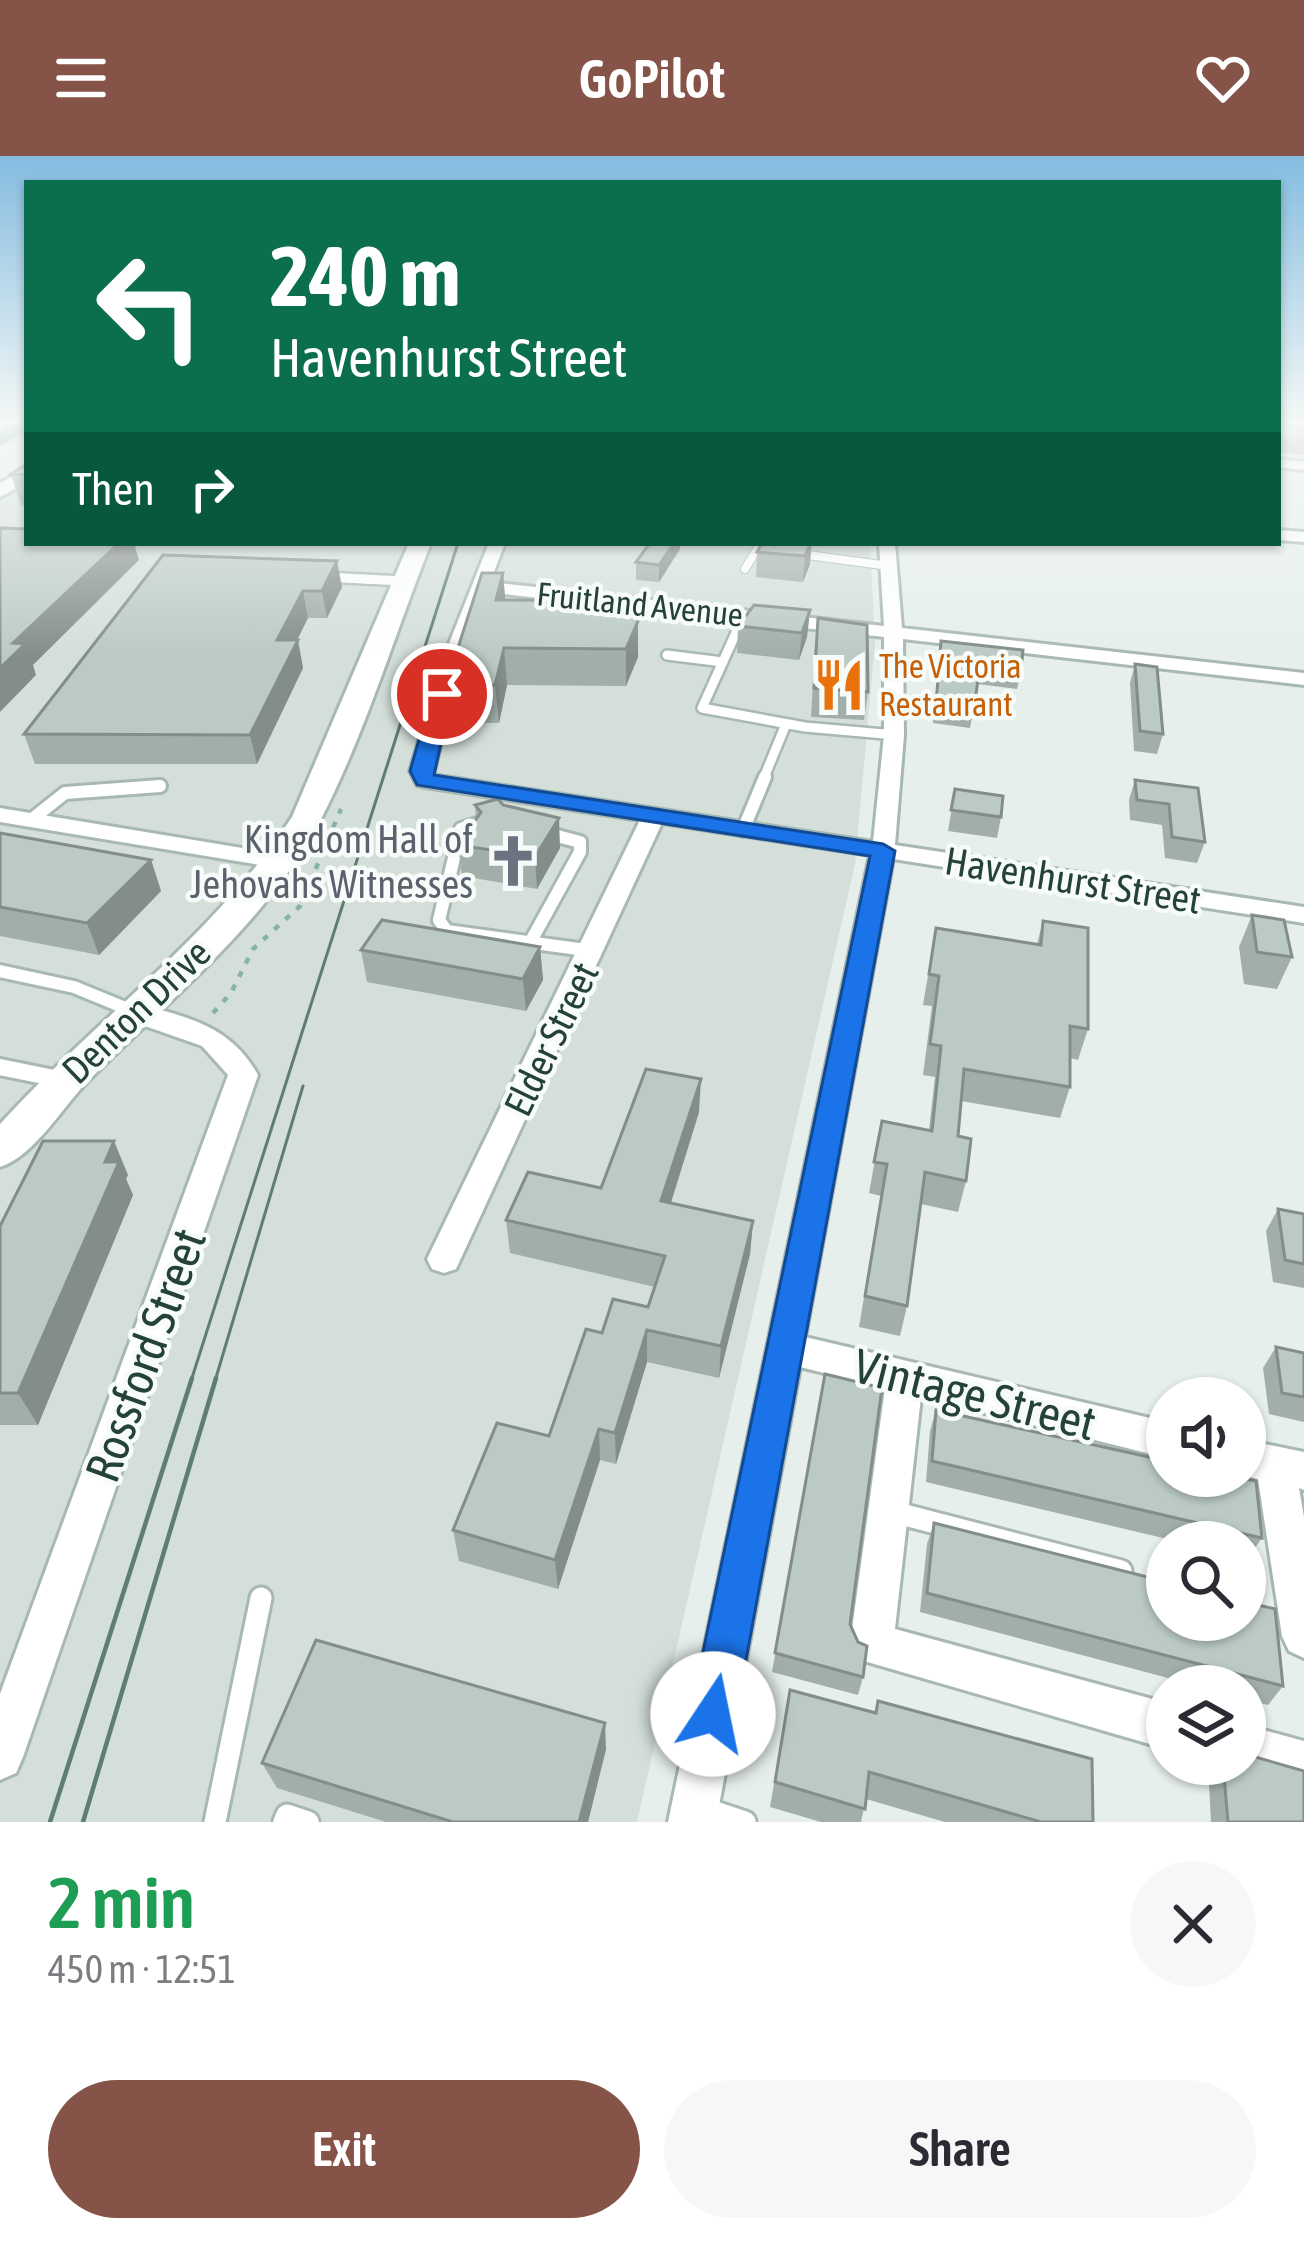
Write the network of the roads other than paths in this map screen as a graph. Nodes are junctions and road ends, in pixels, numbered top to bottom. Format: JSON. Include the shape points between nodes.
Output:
{"nodes":[{"id":1,"x":419,"y":546,"type":"edge"},
{"id":2,"x":495,"y":546,"type":"edge"},
{"id":3,"x":888,"y":554,"type":"edge"},
{"id":4,"x":745,"y":569,"type":"dead end"},
{"id":5,"x":306,"y":576,"type":"edge"},
{"id":6,"x":404,"y":581,"type":"junction"},
{"id":7,"x":478,"y":586,"type":"junction"},
{"id":8,"x":744,"y":615,"type":"junction"},
{"id":9,"x":897,"y":632,"type":"junction"},
{"id":10,"x":668,"y":655,"type":"dead end"},
{"id":11,"x":723,"y":662,"type":"junction"},
{"id":12,"x":1304,"y":679,"type":"edge"},
{"id":13,"x":786,"y":724,"type":"junction"},
{"id":14,"x":896,"y":735,"type":"junction"},
{"id":15,"x":160,"y":786,"type":"dead end"},
{"id":16,"x":510,"y":807,"type":"junction"},
{"id":17,"x":0,"y":815,"type":"edge"},
{"id":18,"x":653,"y":817,"type":"junction"},
{"id":19,"x":31,"y":820,"type":"junction"},
{"id":20,"x":743,"y":830,"type":"junction"},
{"id":21,"x":538,"y":832,"type":"edge"},
{"id":22,"x":883,"y":851,"type":"junction"},
{"id":23,"x":279,"y":861,"type":"junction"},
{"id":24,"x":1304,"y":915,"type":"edge"},
{"id":25,"x":531,"y":941,"type":"junction"},
{"id":26,"x":593,"y":951,"type":"junction"},
{"id":27,"x":0,"y":971,"type":"edge"},
{"id":28,"x":136,"y":1012,"type":"junction"},
{"id":29,"x":0,"y":1067,"type":"edge"},
{"id":30,"x":64,"y":1080,"type":"junction"},
{"id":31,"x":3,"y":1144,"type":"edge"},
{"id":32,"x":444,"y":1259,"type":"dead end"},
{"id":33,"x":783,"y":1347,"type":"junction"},
{"id":34,"x":904,"y":1377,"type":"junction"},
{"id":35,"x":1146,"y":1435,"type":"edge"},
{"id":36,"x":1275,"y":1464,"type":"edge"},
{"id":37,"x":888,"y":1511,"type":"junction"},
{"id":38,"x":1145,"y":1577,"type":"edge"},
{"id":39,"x":262,"y":1598,"type":"dead end"},
{"id":40,"x":1296,"y":1622,"type":"edge"},
{"id":41,"x":1146,"y":1720,"type":"edge"},
{"id":42,"x":1266,"y":1754,"type":"edge"},
{"id":43,"x":0,"y":1757,"type":"edge"},
{"id":44,"x":1304,"y":1764,"type":"edge"},
{"id":45,"x":694,"y":1814,"type":"edge"},
{"id":46,"x":215,"y":1822,"type":"edge"},
{"id":47,"x":284,"y":1822,"type":"edge"},
{"id":48,"x":308,"y":1822,"type":"edge"},
{"id":49,"x":745,"y":1822,"type":"edge"}],
"edges":[{"from":1,"to":6,"type":"street","name":"Denton Drive"},
{"from":2,"to":7,"type":"street"},
{"from":3,"to":4,"type":"lane","via":[[757,549]]},
{"from":3,"to":9,"type":"street"},
{"from":5,"to":6,"type":"lane"},
{"from":6,"to":23,"type":"street","name":"Denton Drive","via":[[307,817]]},
{"from":7,"to":8,"type":"street","name":"Fruitland Avenue"},
{"from":7,"to":16,"type":"street","name":"Havenhurst Street","via":[[421,771],[425,780]]},
{"from":8,"to":9,"type":"street","name":"Fruitland Avenue"},
{"from":8,"to":11,"type":"lane"},
{"from":9,"to":12,"type":"street","name":"Fruitland Avenue"},
{"from":9,"to":14,"type":"street"},
{"from":10,"to":11,"type":"lane"},
{"from":11,"to":13,"type":"lane","via":[[702,708]]},
{"from":13,"to":14,"type":"lane"},
{"from":13,"to":20,"type":"lane"},
{"from":14,"to":22,"type":"street"},
{"from":15,"to":19,"type":"lane","via":[[65,793]]},
{"from":16,"to":18,"type":"street","name":"Havenhurst Street"},
{"from":16,"to":25,"type":"lane","via":[[461,830],[439,920],[447,931]]},
{"from":17,"to":19,"type":"street"},
{"from":18,"to":20,"type":"street","name":"Havenhurst Street"},
{"from":18,"to":26,"type":"street","name":"Elder Street"},
{"from":19,"to":23,"type":"street"},
{"from":20,"to":22,"type":"street","name":"Havenhurst Street"},
{"from":21,"to":25,"type":"lane","via":[[572,838],[580,852]]},
{"from":22,"to":24,"type":"street","name":"Havenhurst Street"},
{"from":22,"to":33,"type":"street"},
{"from":23,"to":28,"type":"street","name":"Denton Drive"},
{"from":25,"to":26,"type":"lane"},
{"from":26,"to":32,"type":"street","name":"Elder Street"},
{"from":27,"to":28,"type":"lane","via":[[74,987]]},
{"from":28,"to":30,"type":"street","name":"Denton Drive"},
{"from":28,"to":43,"type":"street","name":"Rossford Street","via":[[218,1040],[243,1075]]},
{"from":29,"to":30,"type":"lane"},
{"from":30,"to":31,"type":"street","name":"Denton Drive"},
{"from":33,"to":34,"type":"street","name":"Vintage Street"},
{"from":33,"to":45,"type":"street"},
{"from":34,"to":35,"type":"street","name":"Vintage Street"},
{"from":34,"to":37,"type":"street"},
{"from":36,"to":40,"type":"street"},
{"from":37,"to":38,"type":"lane"},
{"from":37,"to":41,"type":"street","via":[[872,1645]]},
{"from":39,"to":46,"type":"lane"},
{"from":42,"to":44,"type":"street"},
{"from":45,"to":49,"type":"lane"},
{"from":47,"to":48,"type":"lane","via":[[286,1815]]}]}
